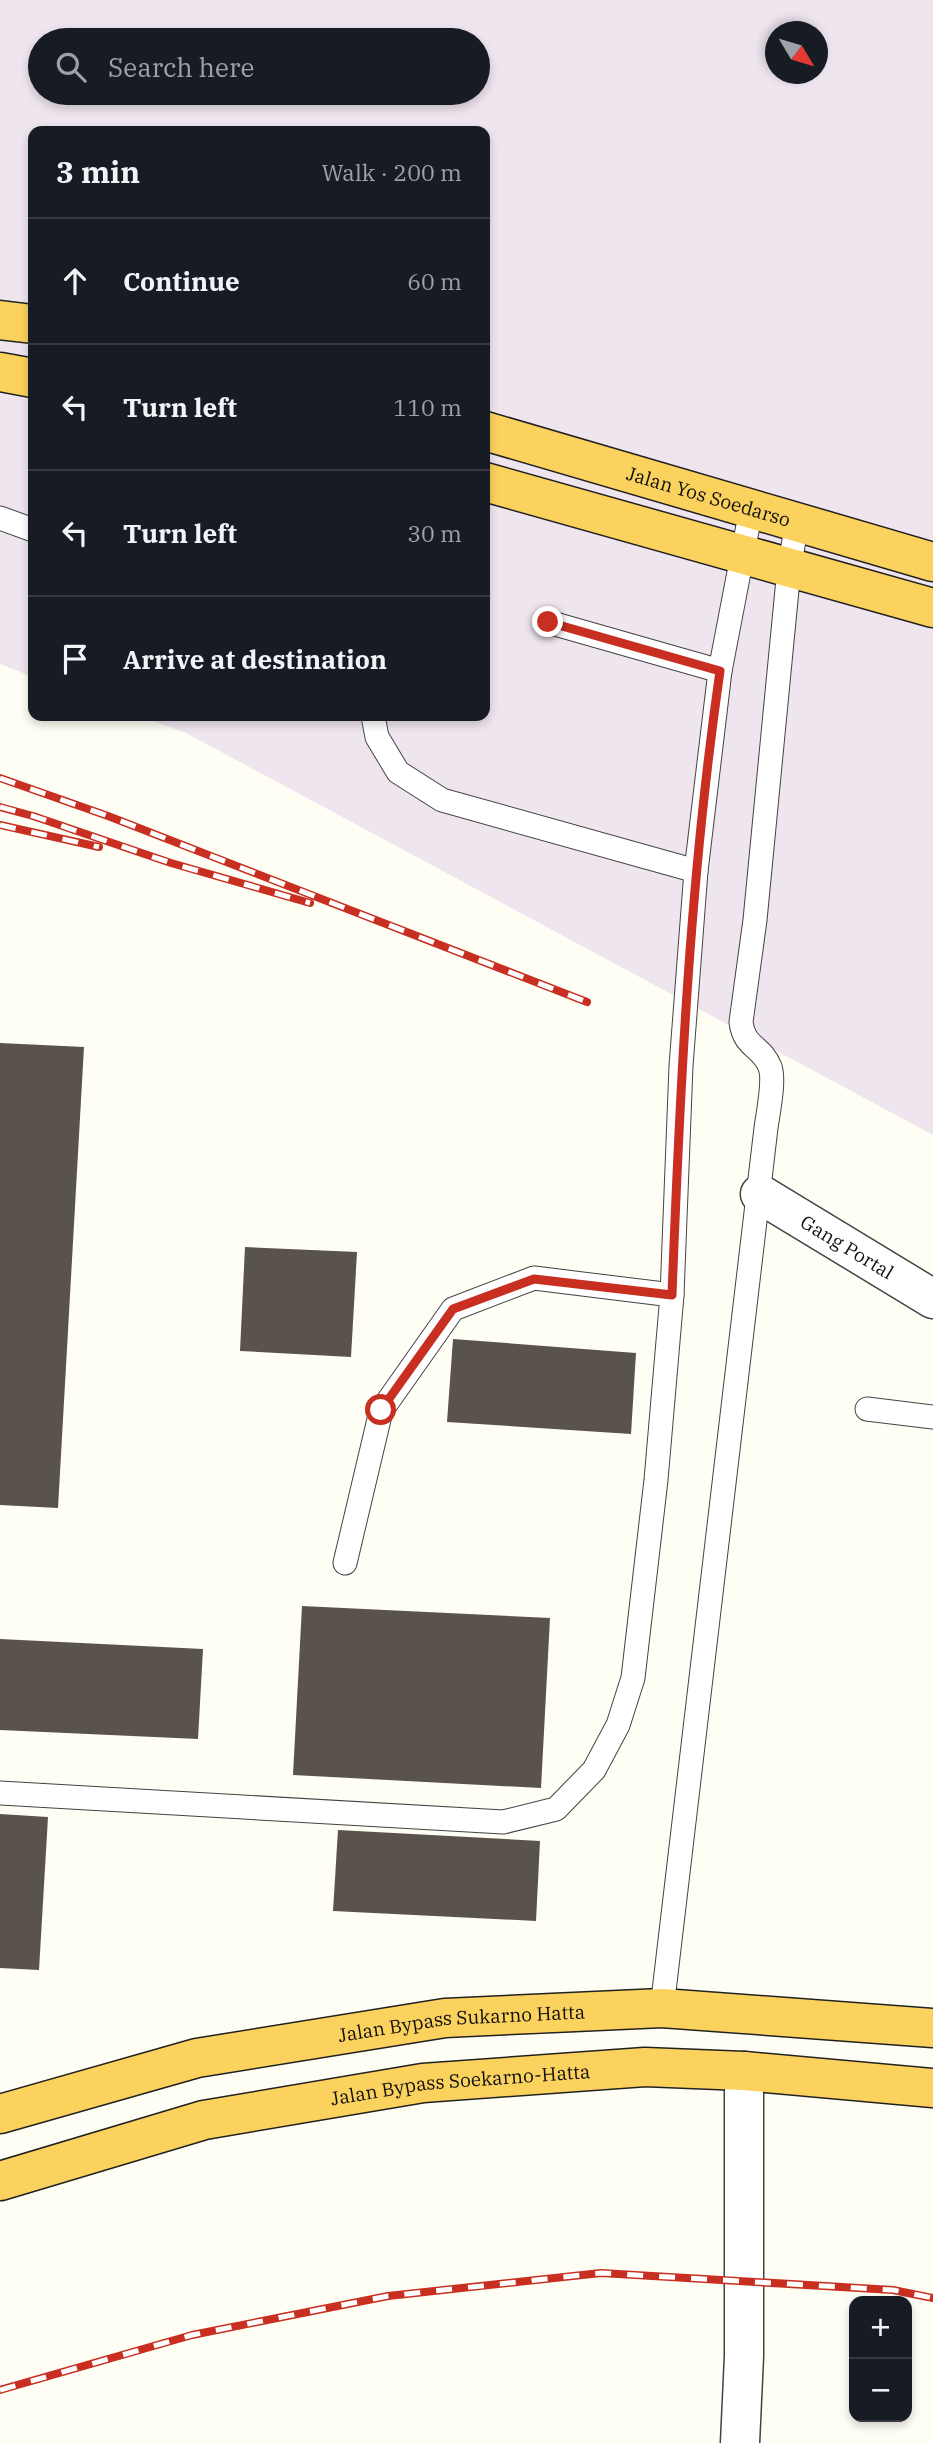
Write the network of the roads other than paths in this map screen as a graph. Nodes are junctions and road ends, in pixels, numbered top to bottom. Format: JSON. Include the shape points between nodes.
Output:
{"nodes":[{"id":1,"x":0,"y":320,"type":"edge"},
{"id":2,"x":28,"y":323,"type":"edge"},
{"id":3,"x":0,"y":372,"type":"edge"},
{"id":4,"x":28,"y":376,"type":"edge"},
{"id":5,"x":490,"y":432,"type":"edge"},
{"id":6,"x":490,"y":483,"type":"edge"},
{"id":7,"x":751,"y":510,"type":"junction"},
{"id":8,"x":0,"y":518,"type":"edge"},
{"id":9,"x":797,"y":523,"type":"junction"},
{"id":10,"x":28,"y":528,"type":"edge"},
{"id":11,"x":743,"y":555,"type":"junction"},
{"id":12,"x":933,"y":562,"type":"edge"},
{"id":13,"x":789,"y":569,"type":"junction"},
{"id":14,"x":933,"y":608,"type":"edge"},
{"id":15,"x":548,"y":622,"type":"dead end"},
{"id":16,"x":720,"y":671,"type":"junction"},
{"id":17,"x":374,"y":721,"type":"edge"},
{"id":18,"x":696,"y":871,"type":"junction"},
{"id":19,"x":760,"y":1194,"type":"junction"},
{"id":20,"x":672,"y":1295,"type":"junction"},
{"id":21,"x":933,"y":1299,"type":"edge"},
{"id":22,"x":867,"y":1409,"type":"dead end"},
{"id":23,"x":933,"y":1417,"type":"edge"},
{"id":24,"x":345,"y":1563,"type":"dead end"},
{"id":25,"x":0,"y":1793,"type":"edge"},
{"id":26,"x":662,"y":2008,"type":"junction"},
{"id":27,"x":933,"y":2028,"type":"edge"},
{"id":28,"x":744,"y":2071,"type":"junction"},
{"id":29,"x":933,"y":2088,"type":"edge"},
{"id":30,"x":0,"y":2114,"type":"edge"},
{"id":31,"x":0,"y":2181,"type":"edge"},
{"id":32,"x":740,"y":2443,"type":"edge"}],
"edges":[{"from":1,"to":2,"type":"highway"},
{"from":3,"to":4,"type":"highway"},
{"from":5,"to":7,"type":"highway","name":"Jalan Yos Soedarso"},
{"from":6,"to":11,"type":"highway"},
{"from":7,"to":9,"type":"highway","name":"Jalan Yos Soedarso"},
{"from":7,"to":11,"type":"lane"},
{"from":8,"to":10,"type":"lane"},
{"from":9,"to":12,"type":"highway","name":"Jalan Yos Soedarso"},
{"from":9,"to":13,"type":"lane"},
{"from":11,"to":13,"type":"highway"},
{"from":11,"to":16,"type":"lane"},
{"from":13,"to":14,"type":"highway"},
{"from":13,"to":19,"type":"lane","via":[[741,1022],[742,1034],[771,1070]]},
{"from":15,"to":16,"type":"lane"},
{"from":16,"to":18,"type":"lane"},
{"from":17,"to":18,"type":"lane","via":[[377,737],[398,772],[442,800]]},
{"from":18,"to":20,"type":"lane","via":[[681,1066]]},
{"from":19,"to":21,"type":"street","name":"Gang Portal"},
{"from":19,"to":26,"type":"lane"},
{"from":20,"to":24,"type":"lane","via":[[534,1279],[453,1309],[381,1410]]},
{"from":20,"to":25,"type":"lane","via":[[633,1678],[618,1725],[594,1770],[556,1810],[503,1822]]},
{"from":22,"to":23,"type":"lane"},
{"from":26,"to":27,"type":"highway","name":"Jalan Bypass Sukarno Hatta"},
{"from":26,"to":30,"type":"highway","name":"Jalan Bypass Sukarno Hatta","via":[[445,2018],[224,2053]]},
{"from":28,"to":29,"type":"highway","name":"Jalan Bypass Soekarno-Hatta"},
{"from":28,"to":31,"type":"highway","name":"Jalan Bypass Soekarno-Hatta","via":[[645,2067],[423,2083],[204,2120]]},
{"from":28,"to":32,"type":"street"}]}
